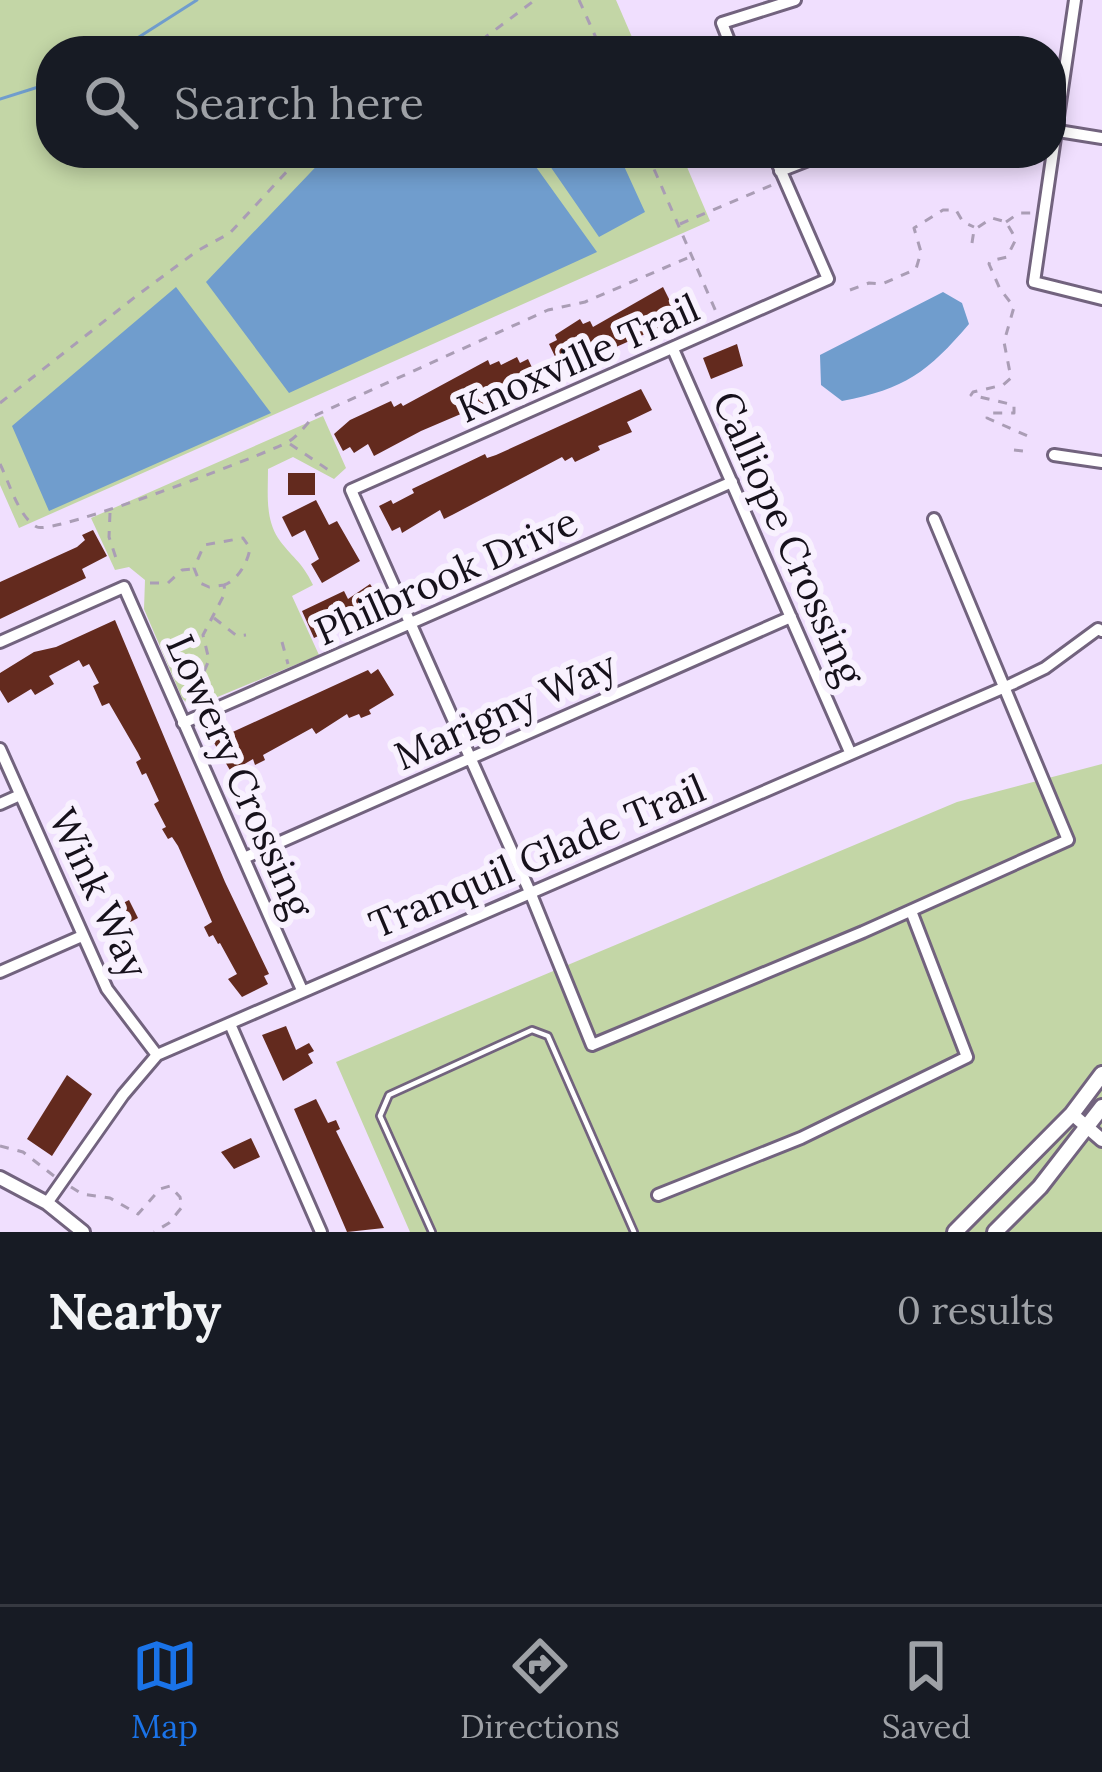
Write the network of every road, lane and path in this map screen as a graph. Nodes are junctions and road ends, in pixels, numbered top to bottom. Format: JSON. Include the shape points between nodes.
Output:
{"nodes":[{"id":1,"x":536,"y":0,"type":"edge"},
{"id":2,"x":579,"y":0,"type":"edge"},
{"id":3,"x":795,"y":0,"type":"edge"},
{"id":4,"x":1075,"y":0,"type":"edge"},
{"id":5,"x":487,"y":36,"type":"edge"},
{"id":6,"x":595,"y":36,"type":"edge"},
{"id":7,"x":727,"y":36,"type":"edge"},
{"id":8,"x":1066,"y":56,"type":"edge"},
{"id":9,"x":1066,"y":133,"type":"edge"},
{"id":10,"x":1102,"y":138,"type":"edge"},
{"id":11,"x":290,"y":168,"type":"edge"},
{"id":12,"x":653,"y":168,"type":"edge"},
{"id":13,"x":779,"y":168,"type":"edge"},
{"id":14,"x":788,"y":168,"type":"edge"},
{"id":15,"x":1049,"y":168,"type":"edge"},
{"id":16,"x":780,"y":171,"type":"junction"},
{"id":17,"x":772,"y":184,"type":"dead end"},
{"id":18,"x":1030,"y":213,"type":"dead end"},
{"id":19,"x":1006,"y":222,"type":"junction"},
{"id":20,"x":678,"y":225,"type":"junction"},
{"id":21,"x":976,"y":227,"type":"junction"},
{"id":22,"x":972,"y":242,"type":"dead end"},
{"id":23,"x":692,"y":256,"type":"junction"},
{"id":24,"x":850,"y":290,"type":"dead end"},
{"id":25,"x":1102,"y":299,"type":"edge"},
{"id":26,"x":718,"y":316,"type":"dead end"},
{"id":27,"x":673,"y":349,"type":"junction"},
{"id":28,"x":0,"y":404,"type":"edge"},
{"id":29,"x":1030,"y":437,"type":"dead end"},
{"id":30,"x":287,"y":442,"type":"junction"},
{"id":31,"x":1014,"y":450,"type":"dead end"},
{"id":32,"x":1023,"y":451,"type":"dead end"},
{"id":33,"x":1054,"y":455,"type":"dead end"},
{"id":34,"x":1102,"y":462,"type":"edge"},
{"id":35,"x":0,"y":464,"type":"edge"},
{"id":36,"x":333,"y":472,"type":"dead end"},
{"id":37,"x":732,"y":482,"type":"junction"},
{"id":38,"x":110,"y":510,"type":"junction"},
{"id":39,"x":934,"y":519,"type":"dead end"},
{"id":40,"x":118,"y":564,"type":"dead end"},
{"id":41,"x":194,"y":568,"type":"junction"},
{"id":42,"x":150,"y":584,"type":"dead end"},
{"id":43,"x":224,"y":585,"type":"junction"},
{"id":44,"x":213,"y":617,"type":"junction"},
{"id":45,"x":791,"y":617,"type":"junction"},
{"id":46,"x":411,"y":624,"type":"junction"},
{"id":47,"x":1102,"y":631,"type":"edge"},
{"id":48,"x":246,"y":635,"type":"dead end"},
{"id":49,"x":0,"y":642,"type":"edge"},
{"id":50,"x":282,"y":642,"type":"dead end"},
{"id":51,"x":288,"y":665,"type":"dead end"},
{"id":52,"x":197,"y":688,"type":"junction"},
{"id":53,"x":1002,"y":688,"type":"junction"},
{"id":54,"x":182,"y":690,"type":"dead end"},
{"id":55,"x":208,"y":700,"type":"dead end"},
{"id":56,"x":183,"y":723,"type":"junction"},
{"id":57,"x":0,"y":749,"type":"edge"},
{"id":58,"x":850,"y":752,"type":"junction"},
{"id":59,"x":471,"y":758,"type":"junction"},
{"id":60,"x":20,"y":795,"type":"junction"},
{"id":61,"x":0,"y":804,"type":"edge"},
{"id":62,"x":244,"y":858,"type":"junction"},
{"id":63,"x":530,"y":892,"type":"junction"},
{"id":64,"x":911,"y":911,"type":"junction"},
{"id":65,"x":82,"y":936,"type":"junction"},
{"id":66,"x":0,"y":972,"type":"edge"},
{"id":67,"x":302,"y":990,"type":"junction"},
{"id":68,"x":230,"y":1024,"type":"junction"},
{"id":69,"x":157,"y":1055,"type":"junction"},
{"id":70,"x":1102,"y":1074,"type":"edge"},
{"id":71,"x":1102,"y":1107,"type":"edge"},
{"id":72,"x":1072,"y":1114,"type":"junction"},
{"id":73,"x":1088,"y":1127,"type":"junction"},
{"id":74,"x":1102,"y":1140,"type":"edge"},
{"id":75,"x":0,"y":1146,"type":"edge"},
{"id":76,"x":56,"y":1177,"type":"dead end"},
{"id":77,"x":0,"y":1178,"type":"edge"},
{"id":78,"x":71,"y":1187,"type":"dead end"},
{"id":79,"x":658,"y":1195,"type":"dead end"},
{"id":80,"x":47,"y":1203,"type":"junction"},
{"id":81,"x":83,"y":1232,"type":"edge"},
{"id":82,"x":154,"y":1232,"type":"edge"},
{"id":83,"x":321,"y":1232,"type":"edge"},
{"id":84,"x":432,"y":1232,"type":"edge"},
{"id":85,"x":634,"y":1232,"type":"edge"},
{"id":86,"x":955,"y":1232,"type":"edge"},
{"id":87,"x":995,"y":1232,"type":"edge"}],
"edges":[{"from":1,"to":5,"type":"path"},
{"from":2,"to":6,"type":"path"},
{"from":3,"to":7,"type":"street","via":[[722,23]]},
{"from":4,"to":8,"type":"street"},
{"from":9,"to":10,"type":"street"},
{"from":11,"to":28,"type":"path","via":[[230,233],[135,296]]},
{"from":12,"to":20,"type":"path"},
{"from":13,"to":16,"type":"street"},
{"from":14,"to":16,"type":"street"},
{"from":15,"to":25,"type":"street","via":[[1034,282]]},
{"from":16,"to":27,"type":"street","name":"Knoxville Trail","via":[[827,279]]},
{"from":17,"to":20,"type":"path"},
{"from":18,"to":19,"type":"path"},
{"from":19,"to":21,"type":"path"},
{"from":19,"to":29,"type":"path","via":[[1015,246],[989,265],[1015,313],[1004,342],[1010,380],[971,394],[1014,405],[1015,413],[987,418]]},
{"from":20,"to":23,"type":"path"},
{"from":21,"to":22,"type":"path"},
{"from":21,"to":24,"type":"path","via":[[943,210],[916,224],[916,269]]},
{"from":23,"to":26,"type":"path"},
{"from":23,"to":30,"type":"path","via":[[548,310],[314,416]]},
{"from":27,"to":37,"type":"street","name":"Calliope Crossing"},
{"from":27,"to":46,"type":"street","name":"Knoxville Trail","via":[[351,490]]},
{"from":30,"to":36,"type":"path"},
{"from":30,"to":38,"type":"path"},
{"from":31,"to":32,"type":"path"},
{"from":33,"to":34,"type":"street"},
{"from":35,"to":38,"type":"path","via":[[40,528]]},
{"from":37,"to":45,"type":"street","name":"Calliope Crossing"},
{"from":37,"to":46,"type":"street","name":"Philbrook Drive"},
{"from":38,"to":40,"type":"path"},
{"from":39,"to":53,"type":"street"},
{"from":41,"to":42,"type":"path","via":[[168,584]]},
{"from":41,"to":43,"type":"path","via":[[204,586]]},
{"from":41,"to":43,"type":"path","via":[[204,545],[242,538],[248,558]]},
{"from":43,"to":44,"type":"path"},
{"from":44,"to":48,"type":"path"},
{"from":44,"to":52,"type":"path","via":[[202,635],[208,665]]},
{"from":45,"to":58,"type":"street","name":"Calliope Crossing"},
{"from":45,"to":59,"type":"street","name":"Marigny Way"},
{"from":46,"to":56,"type":"street","name":"Philbrook Drive"},
{"from":46,"to":59,"type":"street"},
{"from":47,"to":53,"type":"street","name":"Tranquil Glade Trail"},
{"from":49,"to":56,"type":"street","name":"Lowery Crossing","via":[[124,586]]},
{"from":50,"to":51,"type":"path"},
{"from":52,"to":54,"type":"path"},
{"from":52,"to":55,"type":"path"},
{"from":53,"to":58,"type":"street","name":"Tranquil Glade Trail"},
{"from":53,"to":64,"type":"street","via":[[1068,840]]},
{"from":56,"to":62,"type":"street","name":"Lowery Crossing"},
{"from":57,"to":60,"type":"street","name":"Wink Way"},
{"from":58,"to":63,"type":"street","name":"Tranquil Glade Trail"},
{"from":59,"to":62,"type":"street","name":"Marigny Way"},
{"from":59,"to":63,"type":"street"},
{"from":60,"to":61,"type":"street"},
{"from":60,"to":65,"type":"street","name":"Wink Way"},
{"from":62,"to":67,"type":"street","name":"Lowery Crossing"},
{"from":63,"to":64,"type":"street","via":[[592,1045]]},
{"from":63,"to":67,"type":"street","name":"Tranquil Glade Trail"},
{"from":64,"to":79,"type":"street","via":[[968,1057],[801,1138]]},
{"from":65,"to":66,"type":"street"},
{"from":65,"to":69,"type":"street","name":"Wink Way","via":[[106,989]]},
{"from":67,"to":68,"type":"street","name":"Tranquil Glade Trail"},
{"from":68,"to":69,"type":"street","name":"Tranquil Glade Trail"},
{"from":68,"to":83,"type":"street"},
{"from":69,"to":80,"type":"street","name":"Tranquil Glade Trail"},
{"from":70,"to":72,"type":"main road"},
{"from":71,"to":73,"type":"main road"},
{"from":72,"to":73,"type":"street"},
{"from":72,"to":86,"type":"main road"},
{"from":73,"to":74,"type":"street"},
{"from":73,"to":87,"type":"main road"},
{"from":75,"to":76,"type":"path"},
{"from":77,"to":80,"type":"street"},
{"from":78,"to":82,"type":"path","via":[[138,1214],[170,1186],[182,1207]]},
{"from":80,"to":81,"type":"street"},
{"from":84,"to":85,"type":"lane","via":[[380,1116],[389,1095],[532,1030],[548,1036]]}]}
